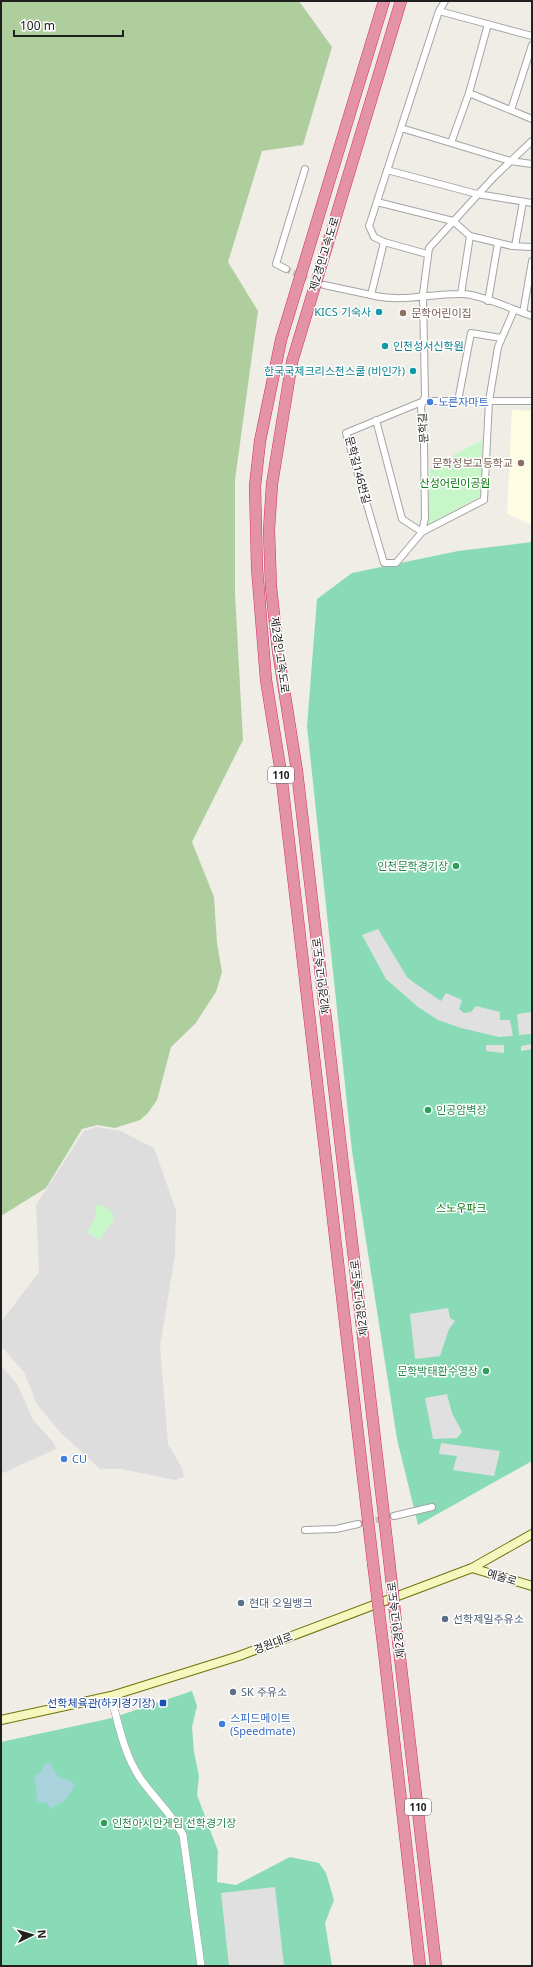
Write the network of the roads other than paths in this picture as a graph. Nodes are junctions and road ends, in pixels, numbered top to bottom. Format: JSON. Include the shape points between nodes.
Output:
{"nodes":[{"id":1,"x":384,"y":1,"type":"edge"},
{"id":2,"x":401,"y":1,"type":"edge"},
{"id":3,"x":445,"y":1,"type":"edge"},
{"id":4,"x":439,"y":11,"type":"junction"},
{"id":5,"x":488,"y":24,"type":"junction"},
{"id":6,"x":532,"y":36,"type":"edge"},
{"id":7,"x":532,"y":45,"type":"edge"},
{"id":8,"x":469,"y":93,"type":"junction"},
{"id":9,"x":512,"y":110,"type":"junction"},
{"id":10,"x":532,"y":119,"type":"edge"},
{"id":11,"x":401,"y":128,"type":"junction"},
{"id":12,"x":532,"y":141,"type":"edge"},
{"id":13,"x":451,"y":143,"type":"junction"},
{"id":14,"x":510,"y":161,"type":"junction"},
{"id":15,"x":532,"y":164,"type":"edge"},
{"id":16,"x":305,"y":169,"type":"dead end"},
{"id":17,"x":387,"y":170,"type":"junction"},
{"id":18,"x":477,"y":194,"type":"junction"},
{"id":19,"x":377,"y":202,"type":"junction"},
{"id":20,"x":523,"y":202,"type":"junction"},
{"id":21,"x":532,"y":204,"type":"edge"},
{"id":22,"x":453,"y":221,"type":"junction"},
{"id":23,"x":470,"y":236,"type":"junction"},
{"id":24,"x":384,"y":242,"type":"junction"},
{"id":25,"x":498,"y":243,"type":"junction"},
{"id":26,"x":515,"y":246,"type":"junction"},
{"id":27,"x":532,"y":247,"type":"edge"},
{"id":28,"x":427,"y":254,"type":"junction"},
{"id":29,"x":532,"y":261,"type":"edge"},
{"id":30,"x":286,"y":269,"type":"tunnel mouth"},
{"id":31,"x":324,"y":285,"type":"tunnel mouth"},
{"id":32,"x":461,"y":294,"type":"junction"},
{"id":33,"x":371,"y":295,"type":"junction"},
{"id":34,"x":423,"y":298,"type":"junction"},
{"id":35,"x":488,"y":301,"type":"junction"},
{"id":36,"x":514,"y":310,"type":"junction"},
{"id":37,"x":523,"y":313,"type":"junction"},
{"id":38,"x":532,"y":316,"type":"edge"},
{"id":39,"x":501,"y":338,"type":"junction"},
{"id":40,"x":424,"y":401,"type":"junction"},
{"id":41,"x":458,"y":401,"type":"junction"},
{"id":42,"x":489,"y":401,"type":"junction"},
{"id":43,"x":532,"y":401,"type":"edge"},
{"id":44,"x":376,"y":420,"type":"junction"},
{"id":45,"x":422,"y":532,"type":"junction"},
{"id":46,"x":432,"y":1507,"type":"dead end"},
{"id":47,"x":394,"y":1516,"type":"tunnel mouth"},
{"id":48,"x":358,"y":1524,"type":"tunnel mouth"},
{"id":49,"x":305,"y":1530,"type":"dead end"},
{"id":50,"x":532,"y":1534,"type":"edge"},
{"id":51,"x":472,"y":1568,"type":"junction"},
{"id":52,"x":532,"y":1586,"type":"edge"},
{"id":53,"x":111,"y":1696,"type":"junction"},
{"id":54,"x":1,"y":1720,"type":"edge"},
{"id":55,"x":201,"y":1966,"type":"edge"},
{"id":56,"x":420,"y":1966,"type":"edge"},
{"id":57,"x":436,"y":1966,"type":"edge"}],
"edges":[{"from":1,"to":56,"type":"highway","name":"제2경인고속도로","number":"110","bridge":true,"via":[[281,340],[260,441],[255,486],[255,530],[266,680],[282,781]]},
{"from":2,"to":57,"type":"highway","name":"제2경인고속도로","number":"110","bridge":true,"via":[[292,362],[272,484],[269,530],[271,587],[278,651],[297,771]]},
{"from":3,"to":4,"type":"street"},
{"from":4,"to":5,"type":"street"},
{"from":4,"to":11,"type":"street"},
{"from":5,"to":6,"type":"street"},
{"from":5,"to":8,"type":"street"},
{"from":7,"to":9,"type":"street"},
{"from":8,"to":9,"type":"street"},
{"from":8,"to":13,"type":"street"},
{"from":9,"to":10,"type":"street"},
{"from":11,"to":13,"type":"street"},
{"from":11,"to":17,"type":"street"},
{"from":12,"to":14,"type":"street","name":"문학길"},
{"from":13,"to":14,"type":"street"},
{"from":14,"to":15,"type":"street"},
{"from":14,"to":18,"type":"street","name":"문학길"},
{"from":16,"to":30,"type":"street","via":[[276,264]]},
{"from":17,"to":18,"type":"street"},
{"from":17,"to":19,"type":"street"},
{"from":18,"to":20,"type":"street"},
{"from":18,"to":22,"type":"street","name":"문학길"},
{"from":19,"to":22,"type":"street"},
{"from":19,"to":24,"type":"street","via":[[369,226],[374,237]]},
{"from":20,"to":21,"type":"street"},
{"from":20,"to":26,"type":"street"},
{"from":22,"to":23,"type":"street"},
{"from":22,"to":28,"type":"street","name":"문학길","via":[[429,248]]},
{"from":23,"to":25,"type":"street"},
{"from":23,"to":32,"type":"street"},
{"from":24,"to":28,"type":"street"},
{"from":24,"to":33,"type":"street"},
{"from":25,"to":26,"type":"street"},
{"from":25,"to":35,"type":"street"},
{"from":26,"to":27,"type":"street"},
{"from":28,"to":34,"type":"street","name":"문학길"},
{"from":29,"to":37,"type":"street"},
{"from":31,"to":33,"type":"street"},
{"from":32,"to":34,"type":"street"},
{"from":32,"to":35,"type":"street"},
{"from":33,"to":34,"type":"street","via":[[384,298]]},
{"from":34,"to":40,"type":"street","name":"문학길"},
{"from":35,"to":36,"type":"street"},
{"from":36,"to":37,"type":"street"},
{"from":36,"to":39,"type":"street"},
{"from":37,"to":38,"type":"street"},
{"from":39,"to":41,"type":"street","via":[[471,333]]},
{"from":39,"to":42,"type":"street"},
{"from":40,"to":41,"type":"street"},
{"from":40,"to":44,"type":"street","name":"문학길146번길"},
{"from":40,"to":45,"type":"street","name":"문학길","via":[[421,407],[425,485],[425,518]]},
{"from":41,"to":42,"type":"street"},
{"from":42,"to":43,"type":"street"},
{"from":42,"to":45,"type":"street","via":[[484,500]]},
{"from":44,"to":45,"type":"street","via":[[402,519]]},
{"from":44,"to":45,"type":"street","name":"문학길146번길","via":[[346,433],[384,563],[396,563]]},
{"from":46,"to":47,"type":"street"},
{"from":48,"to":49,"type":"street","via":[[336,1529]]},
{"from":50,"to":51,"type":"main road","name":"경원대로"},
{"from":51,"to":52,"type":"main road","name":"예술로"},
{"from":51,"to":53,"type":"main road","name":"경원대로","via":[[239,1656]]},
{"from":53,"to":54,"type":"main road","name":"경원대로"},
{"from":53,"to":55,"type":"street","via":[[124,1745],[140,1777],[173,1817],[183,1835]]}]}
